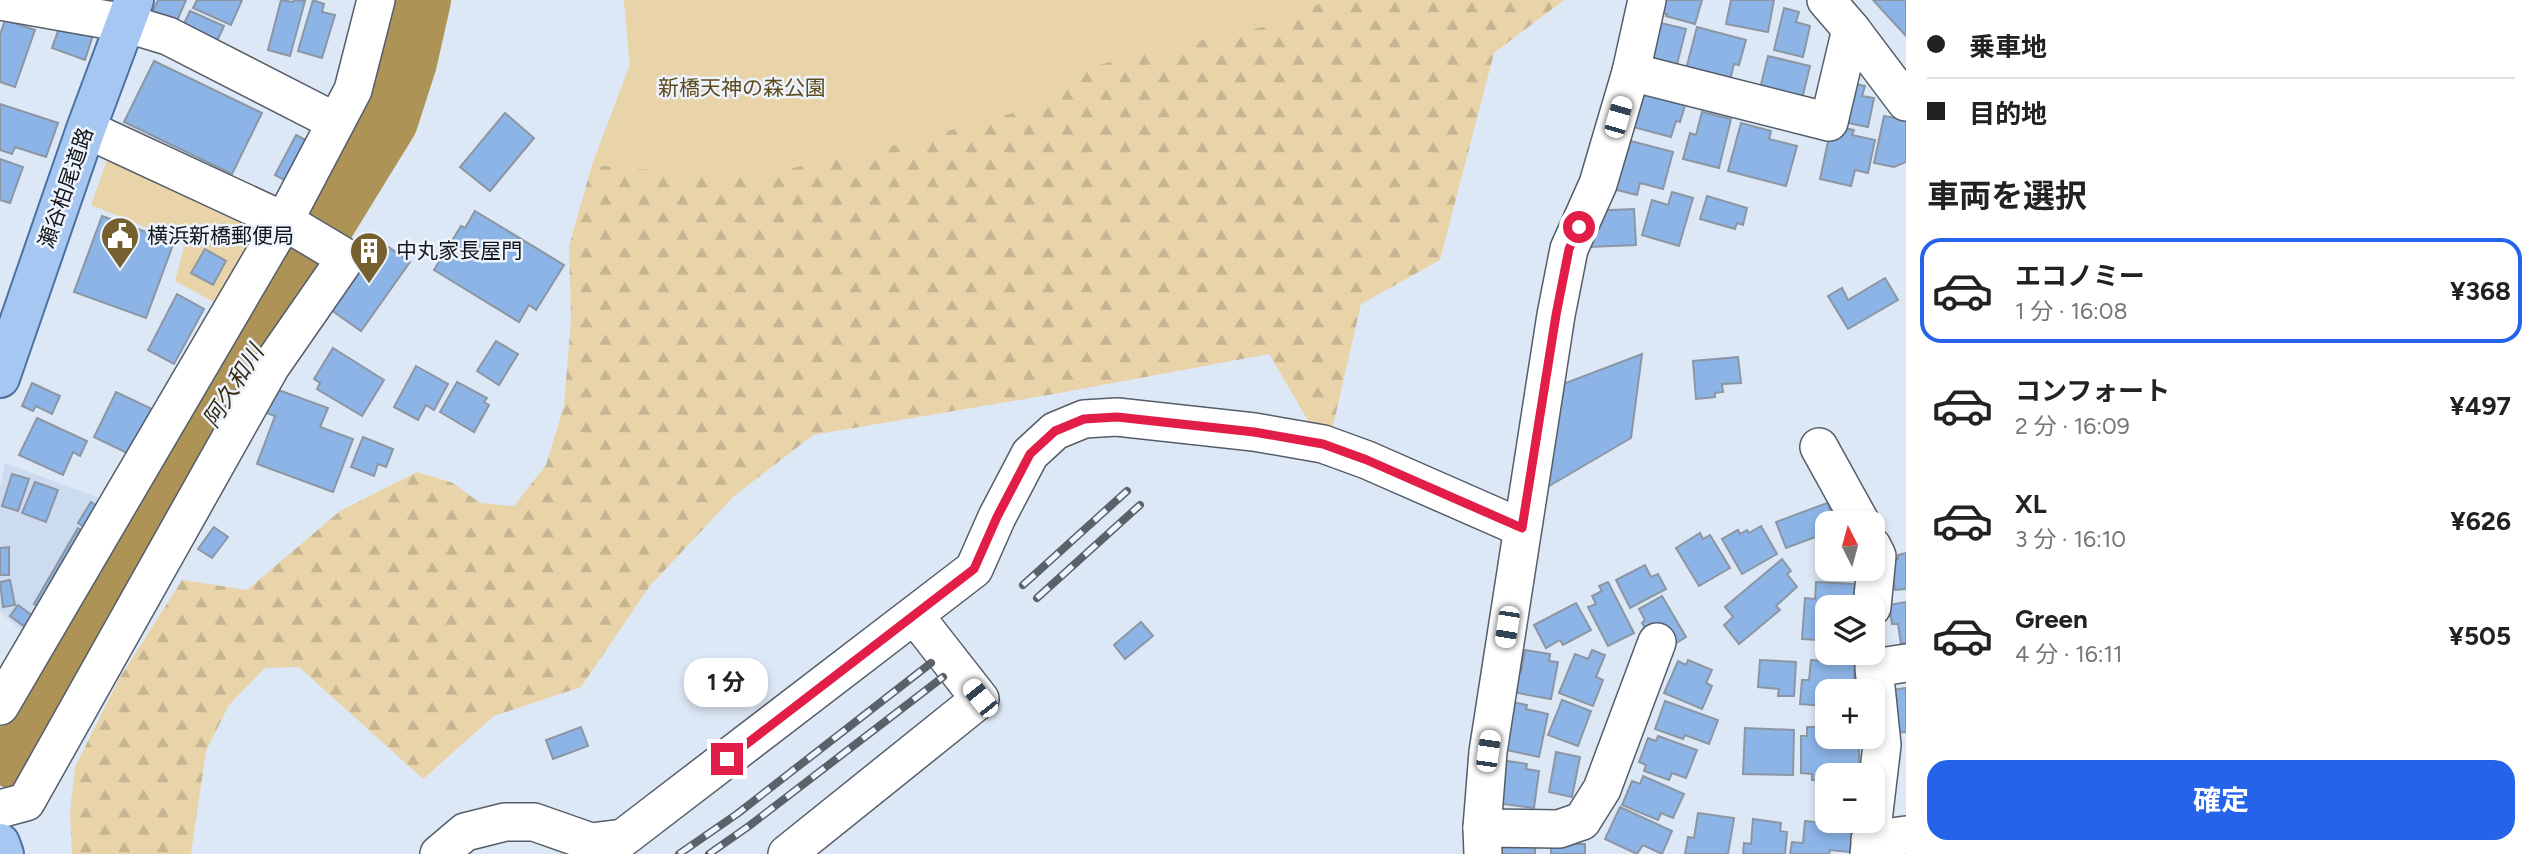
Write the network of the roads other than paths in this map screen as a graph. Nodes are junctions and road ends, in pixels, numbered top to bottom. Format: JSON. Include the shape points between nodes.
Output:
{"nodes":[{"id":1,"x":376,"y":0,"type":"edge"},
{"id":2,"x":1647,"y":0,"type":"edge"},
{"id":3,"x":1826,"y":0,"type":"edge"},
{"id":4,"x":2,"y":6,"type":"edge"},
{"id":5,"x":130,"y":11,"type":"edge"},
{"id":6,"x":1851,"y":29,"type":"junction"},
{"id":7,"x":1631,"y":72,"type":"junction"},
{"id":8,"x":1906,"y":102,"type":"edge"},
{"id":9,"x":337,"y":122,"type":"junction"},
{"id":10,"x":86,"y":129,"type":"junction"},
{"id":11,"x":290,"y":224,"type":"junction"},
{"id":12,"x":0,"y":378,"type":"edge"},
{"id":13,"x":1819,"y":447,"type":"dead end"},
{"id":14,"x":1855,"y":511,"type":"edge"},
{"id":15,"x":1522,"y":528,"type":"junction"},
{"id":16,"x":915,"y":616,"type":"junction"},
{"id":17,"x":1657,"y":642,"type":"dead end"},
{"id":18,"x":1884,"y":665,"type":"edge"},
{"id":19,"x":0,"y":706,"type":"edge"},
{"id":20,"x":0,"y":809,"type":"edge"},
{"id":21,"x":1906,"y":835,"type":"edge"},
{"id":22,"x":1483,"y":841,"type":"edge"},
{"id":23,"x":0,"y":843,"type":"edge"},
{"id":24,"x":1870,"y":847,"type":"edge"},
{"id":25,"x":4,"y":854,"type":"edge"},
{"id":26,"x":439,"y":854,"type":"edge"},
{"id":27,"x":786,"y":854,"type":"edge"}],
"edges":[{"from":1,"to":9,"type":"street","via":[[354,90]]},
{"from":2,"to":7,"type":"street"},
{"from":3,"to":6,"type":"street"},
{"from":4,"to":5,"type":"street"},
{"from":5,"to":9,"type":"street","via":[[168,36]]},
{"from":5,"to":10,"type":"main road","name":"瀬谷柏尾道路"},
{"from":6,"to":7,"type":"street","via":[[1829,122]]},
{"from":6,"to":8,"type":"street"},
{"from":7,"to":15,"type":"street","via":[[1598,184],[1569,249]]},
{"from":9,"to":11,"type":"street"},
{"from":10,"to":11,"type":"street"},
{"from":10,"to":12,"type":"main road","name":"瀬谷柏尾道路"},
{"from":11,"to":19,"type":"street"},
{"from":11,"to":20,"type":"street","via":[[346,258],[271,366],[26,802]]},
{"from":13,"to":14,"type":"street"},
{"from":15,"to":16,"type":"street","via":[[1323,444],[1117,417],[1084,419],[1055,431],[1030,454],[974,569]]},
{"from":15,"to":22,"type":"street","via":[[1488,751]]},
{"from":16,"to":26,"type":"street","via":[[623,838],[591,842],[534,822],[505,822],[465,832]]},
{"from":16,"to":27,"type":"street","via":[[980,698]]},
{"from":17,"to":22,"type":"street","via":[[1602,789],[1582,821]]},
{"from":18,"to":24,"type":"street","via":[[1882,745]]},
{"from":21,"to":24,"type":"street"},
{"from":23,"to":25,"type":"main road"}]}
